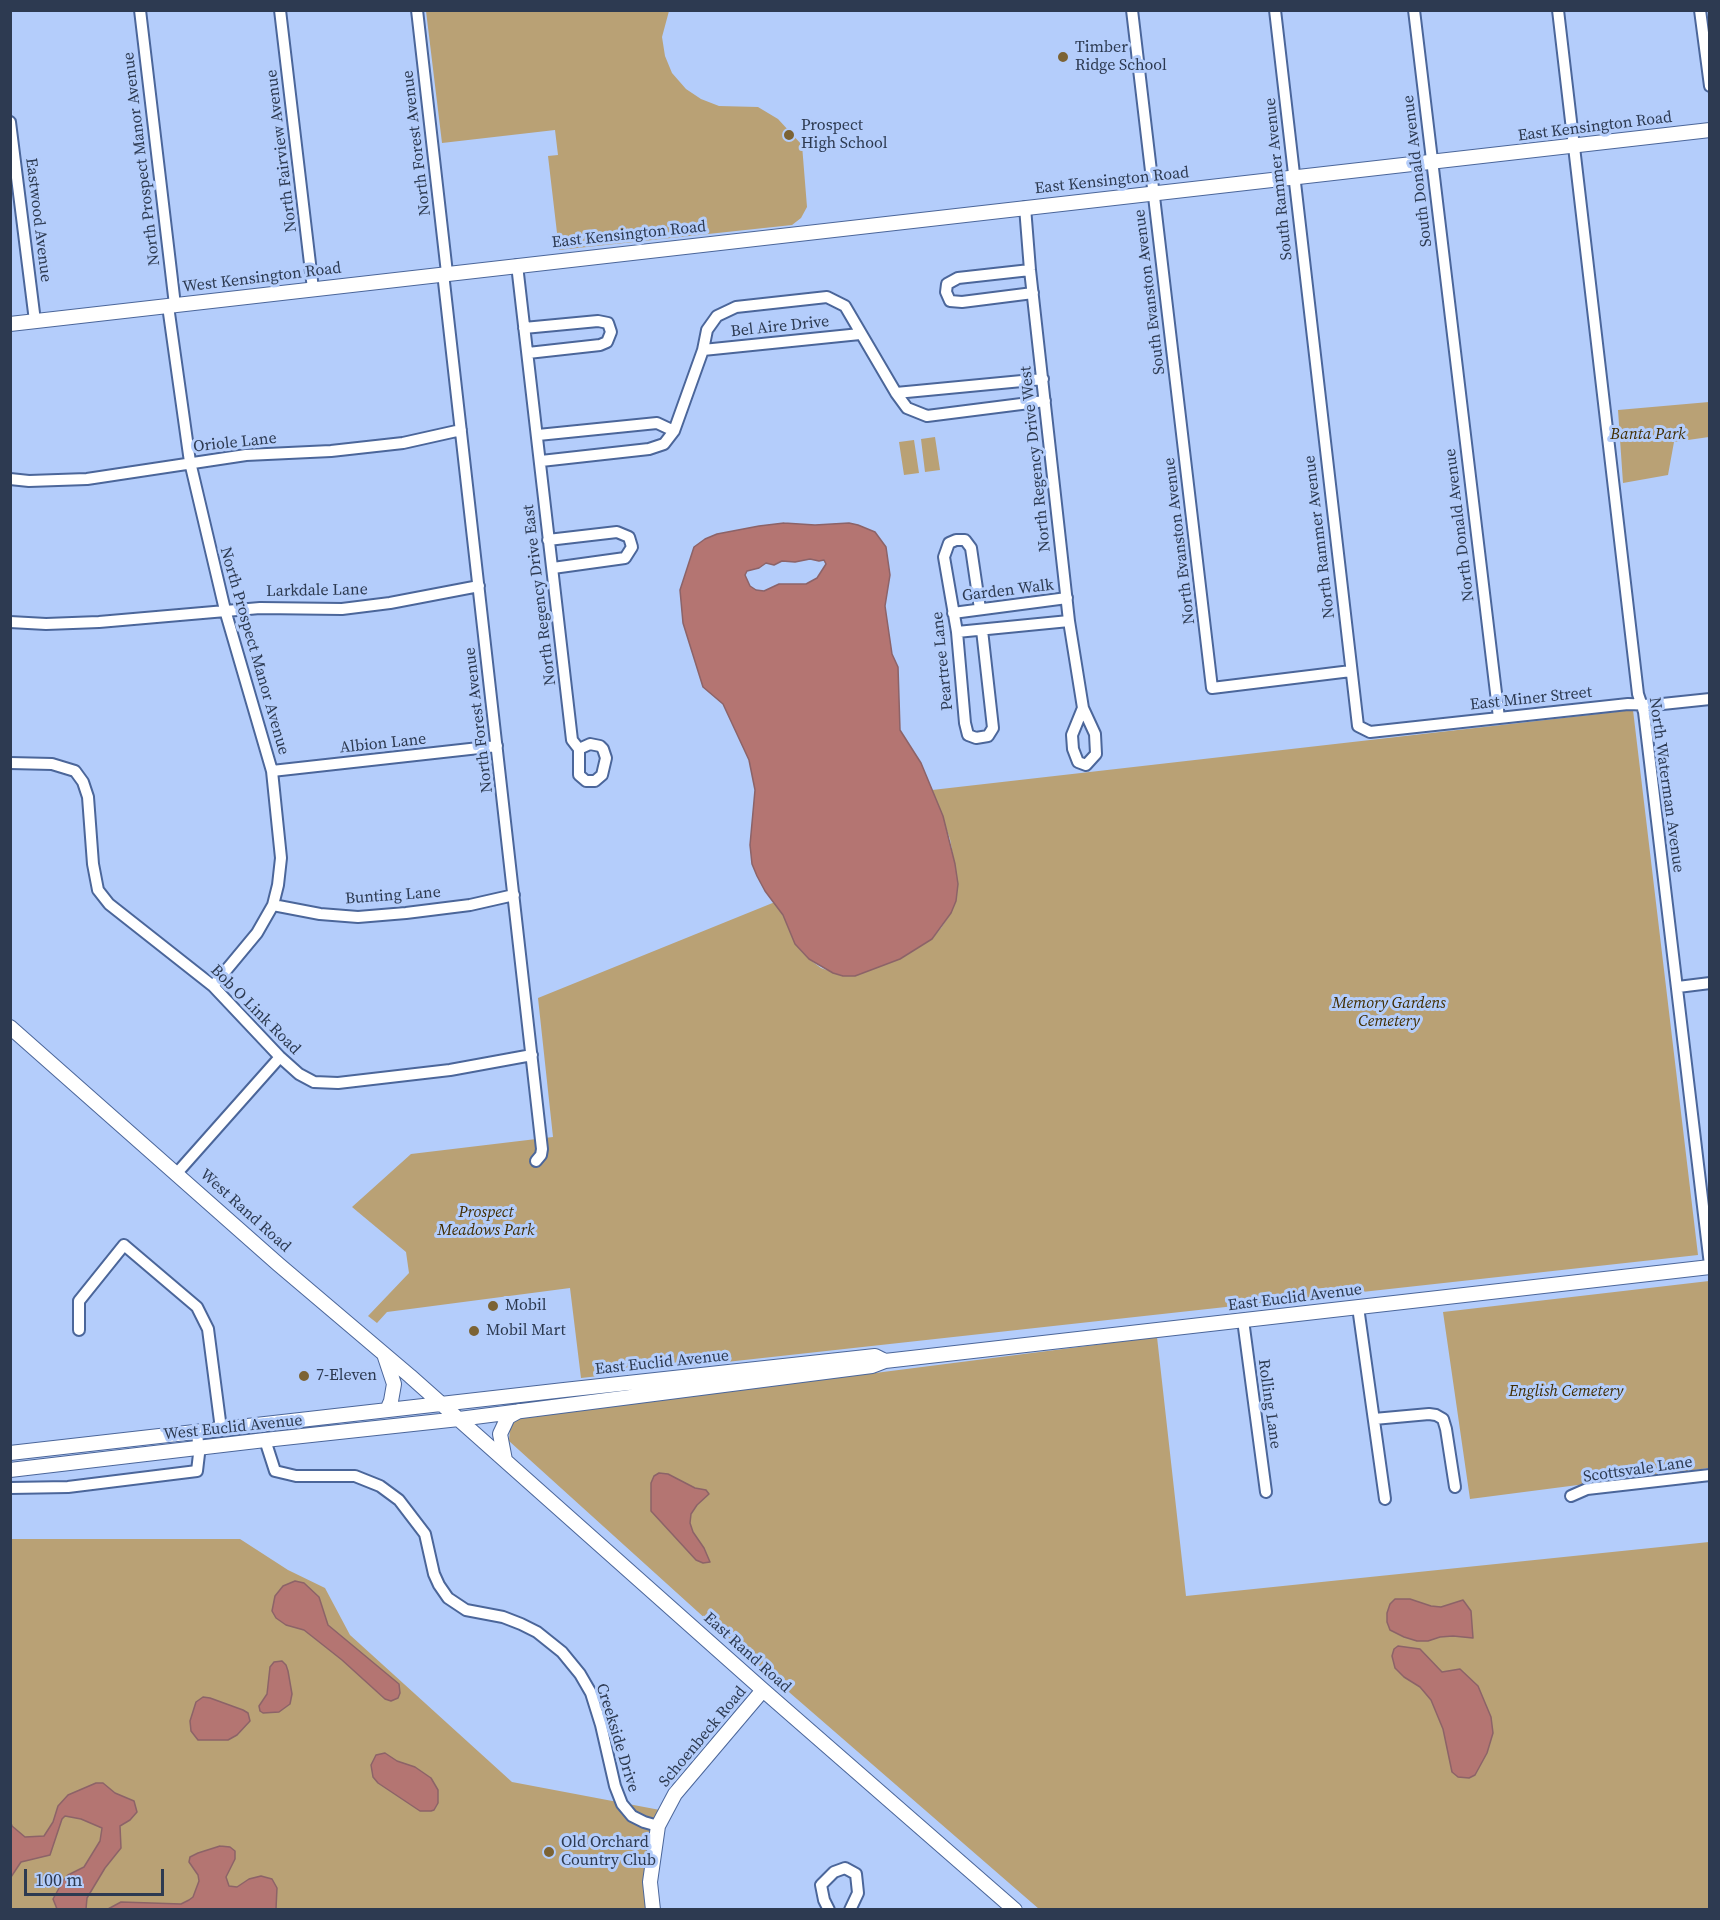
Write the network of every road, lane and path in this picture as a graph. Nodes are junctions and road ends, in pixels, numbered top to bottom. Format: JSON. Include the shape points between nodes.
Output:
{"nodes":[{"id":1,"x":140,"y":10,"type":"edge"},
{"id":2,"x":280,"y":10,"type":"edge"},
{"id":3,"x":417,"y":10,"type":"edge"},
{"id":4,"x":1132,"y":10,"type":"edge"},
{"id":5,"x":1275,"y":10,"type":"edge"},
{"id":6,"x":1414,"y":10,"type":"edge"},
{"id":7,"x":1558,"y":10,"type":"edge"},
{"id":8,"x":1700,"y":10,"type":"edge"},
{"id":9,"x":1710,"y":86,"type":"edge"},
{"id":10,"x":10,"y":122,"type":"edge"},
{"id":11,"x":1710,"y":130,"type":"edge"},
{"id":12,"x":1574,"y":146,"type":"junction"},
{"id":13,"x":1432,"y":162,"type":"junction"},
{"id":14,"x":1296,"y":178,"type":"junction"},
{"id":15,"x":1154,"y":194,"type":"junction"},
{"id":16,"x":1025,"y":207,"type":"junction"},
{"id":17,"x":517,"y":265,"type":"junction"},
{"id":18,"x":1030,"y":270,"type":"junction"},
{"id":19,"x":445,"y":273,"type":"junction"},
{"id":20,"x":313,"y":289,"type":"junction"},
{"id":21,"x":1033,"y":293,"type":"junction"},
{"id":22,"x":171,"y":305,"type":"junction"},
{"id":23,"x":35,"y":321,"type":"junction"},
{"id":24,"x":10,"y":324,"type":"edge"},
{"id":25,"x":524,"y":328,"type":"junction"},
{"id":26,"x":1451,"y":328,"type":"joint"},
{"id":27,"x":860,"y":333,"type":"junction"},
{"id":28,"x":1312,"y":344,"type":"joint"},
{"id":29,"x":703,"y":350,"type":"junction"},
{"id":30,"x":528,"y":353,"type":"junction"},
{"id":31,"x":1043,"y":379,"type":"junction"},
{"id":32,"x":1177,"y":391,"type":"joint"},
{"id":33,"x":896,"y":393,"type":"junction"},
{"id":34,"x":1045,"y":401,"type":"junction"},
{"id":35,"x":461,"y":430,"type":"junction"},
{"id":36,"x":674,"y":430,"type":"junction"},
{"id":37,"x":538,"y":435,"type":"junction"},
{"id":38,"x":541,"y":461,"type":"junction"},
{"id":39,"x":190,"y":462,"type":"junction"},
{"id":40,"x":10,"y":479,"type":"edge"},
{"id":41,"x":548,"y":540,"type":"junction"},
{"id":42,"x":554,"y":568,"type":"junction"},
{"id":43,"x":479,"y":586,"type":"junction"},
{"id":44,"x":1067,"y":598,"type":"junction"},
{"id":45,"x":980,"y":609,"type":"junction"},
{"id":46,"x":225,"y":610,"type":"junction"},
{"id":47,"x":953,"y":613,"type":"junction"},
{"id":48,"x":1069,"y":621,"type":"junction"},
{"id":49,"x":10,"y":622,"type":"edge"},
{"id":50,"x":982,"y":630,"type":"junction"},
{"id":51,"x":957,"y":632,"type":"junction"},
{"id":52,"x":1351,"y":671,"type":"junction"},
{"id":53,"x":1710,"y":699,"type":"edge"},
{"id":54,"x":1642,"y":704,"type":"junction"},
{"id":55,"x":1083,"y":708,"type":"dead end"},
{"id":56,"x":1499,"y":718,"type":"junction"},
{"id":57,"x":1358,"y":726,"type":"joint"},
{"id":58,"x":497,"y":746,"type":"junction"},
{"id":59,"x":579,"y":749,"type":"dead end"},
{"id":60,"x":10,"y":763,"type":"edge"},
{"id":61,"x":272,"y":771,"type":"junction"},
{"id":62,"x":514,"y":895,"type":"junction"},
{"id":63,"x":273,"y":905,"type":"junction"},
{"id":64,"x":1710,"y":983,"type":"edge"},
{"id":65,"x":213,"y":986,"type":"junction"},
{"id":66,"x":1678,"y":987,"type":"junction"},
{"id":67,"x":10,"y":1027,"type":"edge"},
{"id":68,"x":532,"y":1056,"type":"junction"},
{"id":69,"x":280,"y":1057,"type":"junction"},
{"id":70,"x":536,"y":1161,"type":"dead end"},
{"id":71,"x":177,"y":1173,"type":"junction"},
{"id":72,"x":1710,"y":1266,"type":"edge"},
{"id":73,"x":1358,"y":1307,"type":"junction"},
{"id":74,"x":1243,"y":1320,"type":"junction"},
{"id":75,"x":79,"y":1330,"type":"dead end"},
{"id":76,"x":384,"y":1354,"type":"junction"},
{"id":77,"x":885,"y":1361,"type":"junction"},
{"id":78,"x":441,"y":1404,"type":"junction"},
{"id":79,"x":387,"y":1410,"type":"junction"},
{"id":80,"x":519,"y":1411,"type":"junction"},
{"id":81,"x":459,"y":1419,"type":"junction"},
{"id":82,"x":1374,"y":1419,"type":"junction"},
{"id":83,"x":220,"y":1429,"type":"junction"},
{"id":84,"x":197,"y":1432,"type":"junction"},
{"id":85,"x":265,"y":1440,"type":"junction"},
{"id":86,"x":199,"y":1448,"type":"junction"},
{"id":87,"x":10,"y":1453,"type":"edge"},
{"id":88,"x":505,"y":1460,"type":"junction"},
{"id":89,"x":10,"y":1470,"type":"edge"},
{"id":90,"x":1710,"y":1475,"type":"edge"},
{"id":91,"x":1455,"y":1487,"type":"dead end"},
{"id":92,"x":10,"y":1488,"type":"edge"},
{"id":93,"x":1266,"y":1492,"type":"dead end"},
{"id":94,"x":1571,"y":1496,"type":"dead end"},
{"id":95,"x":1384,"y":1499,"type":"dead end"},
{"id":96,"x":763,"y":1690,"type":"junction"},
{"id":97,"x":658,"y":1826,"type":"junction"},
{"id":98,"x":653,"y":1910,"type":"edge"},
{"id":99,"x":830,"y":1910,"type":"edge"},
{"id":100,"x":850,"y":1910,"type":"edge"},
{"id":101,"x":1015,"y":1910,"type":"edge"}],
"edges":[{"from":1,"to":22,"type":"street","name":"North Prospect Manor Avenue"},
{"from":2,"to":20,"type":"street","name":"North Fairview Avenue"},
{"from":3,"to":19,"type":"street","name":"North Forest Avenue"},
{"from":4,"to":15,"type":"street","name":"South Evanston Avenue"},
{"from":5,"to":14,"type":"street","name":"South Rammer Avenue"},
{"from":6,"to":13,"type":"street","name":"South Donald Avenue"},
{"from":7,"to":12,"type":"street","name":"North Waterman Avenue"},
{"from":8,"to":9,"type":"street"},
{"from":10,"to":23,"type":"street","name":"Eastwood Avenue"},
{"from":11,"to":12,"type":"main road","name":"East Kensington Road"},
{"from":12,"to":13,"type":"main road","name":"East Kensington Road"},
{"from":12,"to":54,"type":"street","name":"North Waterman Avenue"},
{"from":13,"to":14,"type":"main road","name":"East Kensington Road"},
{"from":13,"to":26,"type":"street","name":"South Donald Avenue"},
{"from":14,"to":15,"type":"main road","name":"East Kensington Road"},
{"from":14,"to":28,"type":"street","name":"South Rammer Avenue"},
{"from":15,"to":16,"type":"main road","name":"East Kensington Road"},
{"from":15,"to":32,"type":"street","name":"South Evanston Avenue"},
{"from":16,"to":17,"type":"main road","name":"East Kensington Road"},
{"from":16,"to":18,"type":"street","name":"North Regency Drive West"},
{"from":17,"to":19,"type":"main road","name":"West Kensington Road"},
{"from":17,"to":25,"type":"street","name":"North Regency Drive East"},
{"from":18,"to":21,"type":"street","name":"North Regency Drive West"},
{"from":18,"to":21,"type":"street","via":[[958,278],[947,284],[946,292],[950,301],[962,302]]},
{"from":19,"to":20,"type":"main road","name":"West Kensington Road"},
{"from":19,"to":35,"type":"street","name":"North Forest Avenue"},
{"from":20,"to":22,"type":"main road","name":"West Kensington Road"},
{"from":21,"to":31,"type":"street","name":"North Regency Drive West"},
{"from":22,"to":23,"type":"main road","name":"West Kensington Road"},
{"from":22,"to":39,"type":"street","name":"North Prospect Manor Avenue"},
{"from":23,"to":24,"type":"main road","name":"West Kensington Road"},
{"from":25,"to":30,"type":"street","name":"North Regency Drive East"},
{"from":25,"to":30,"type":"street","via":[[598,321],[608,323],[611,332],[608,342],[600,345]]},
{"from":26,"to":56,"type":"street","name":"North Donald Avenue"},
{"from":27,"to":29,"type":"street","name":"Bel Aire Drive"},
{"from":27,"to":29,"type":"street","name":"Bel Aire Drive","via":[[845,306],[827,297],[736,307],[717,316],[707,330]]},
{"from":27,"to":33,"type":"street","name":"Bel Aire Drive"},
{"from":28,"to":52,"type":"street","name":"North Rammer Avenue"},
{"from":29,"to":36,"type":"street","name":"Bel Aire Drive"},
{"from":30,"to":37,"type":"street","name":"North Regency Drive East"},
{"from":31,"to":33,"type":"street"},
{"from":31,"to":34,"type":"street","name":"North Regency Drive West"},
{"from":32,"to":52,"type":"street","name":"North Evanston Avenue","via":[[1212,688]]},
{"from":33,"to":34,"type":"street","name":"Bel Aire Drive","via":[[908,408],[927,416]]},
{"from":34,"to":44,"type":"street","name":"North Regency Drive West"},
{"from":35,"to":39,"type":"street","name":"Oriole Lane","via":[[403,443]]},
{"from":35,"to":43,"type":"street","name":"North Forest Avenue"},
{"from":36,"to":37,"type":"street","via":[[657,423]]},
{"from":36,"to":38,"type":"street","via":[[664,444],[650,449]]},
{"from":37,"to":38,"type":"street","name":"North Regency Drive East"},
{"from":38,"to":41,"type":"street","name":"North Regency Drive East"},
{"from":39,"to":40,"type":"street","name":"Oriole Lane","via":[[87,479]]},
{"from":39,"to":46,"type":"street","name":"North Prospect Manor Avenue"},
{"from":41,"to":42,"type":"street","name":"North Regency Drive East"},
{"from":41,"to":42,"type":"street","via":[[617,532],[629,537],[632,547],[625,558]]},
{"from":42,"to":59,"type":"street","name":"North Regency Drive East","via":[[572,740]]},
{"from":43,"to":46,"type":"street","name":"Larkdale Lane","via":[[342,609]]},
{"from":43,"to":58,"type":"street","name":"North Forest Avenue"},
{"from":44,"to":45,"type":"street","name":"Garden Walk"},
{"from":44,"to":48,"type":"street","name":"North Regency Drive West"},
{"from":45,"to":47,"type":"street","name":"Garden Walk"},
{"from":45,"to":47,"type":"street","name":"Peartree Lane","via":[[971,548],[965,540],[956,540],[949,543],[944,557]]},
{"from":46,"to":49,"type":"street","name":"Larkdale Lane","via":[[99,622]]},
{"from":46,"to":61,"type":"street","name":"North Prospect Manor Avenue"},
{"from":47,"to":51,"type":"street","name":"Peartree Lane"},
{"from":48,"to":50,"type":"street"},
{"from":48,"to":55,"type":"street","name":"North Regency Drive West"},
{"from":50,"to":51,"type":"street"},
{"from":50,"to":51,"type":"street","name":"Peartree Lane","via":[[993,728],[988,736],[976,738],[968,735],[965,723]]},
{"from":52,"to":57,"type":"street","name":"North Rammer Avenue"},
{"from":53,"to":54,"type":"street","name":"East Miner Street"},
{"from":54,"to":56,"type":"street","name":"East Miner Street"},
{"from":54,"to":66,"type":"street","name":"North Waterman Avenue"},
{"from":56,"to":57,"type":"street","name":"East Miner Street","via":[[1370,732]]},
{"from":58,"to":61,"type":"street","name":"Albion Lane"},
{"from":58,"to":62,"type":"street","name":"North Forest Avenue"},
{"from":60,"to":65,"type":"street","name":"Bob O Link Road","via":[[52,764],[75,771],[88,797],[98,890],[109,904]]},
{"from":61,"to":63,"type":"street","name":"North Prospect Manor Avenue","via":[[281,858]]},
{"from":62,"to":63,"type":"street","name":"Bunting Lane","via":[[460,906],[358,917]]},
{"from":62,"to":68,"type":"street","name":"North Forest Avenue"},
{"from":63,"to":65,"type":"street","name":"North Prospect Manor Avenue","via":[[257,933]]},
{"from":64,"to":66,"type":"street"},
{"from":65,"to":69,"type":"street","name":"Bob O Link Road"},
{"from":66,"to":72,"type":"street","name":"North Waterman Avenue"},
{"from":67,"to":71,"type":"main road","name":"West Rand Road"},
{"from":68,"to":69,"type":"street","name":"Bob O Link Road","via":[[338,1083],[314,1082]]},
{"from":68,"to":70,"type":"street","name":"North Forest Avenue","via":[[542,1149]]},
{"from":69,"to":71,"type":"street"},
{"from":71,"to":76,"type":"main road","name":"West Rand Road"},
{"from":72,"to":73,"type":"main road","name":"East Euclid Avenue"},
{"from":73,"to":74,"type":"main road","name":"East Euclid Avenue"},
{"from":73,"to":82,"type":"street"},
{"from":74,"to":77,"type":"main road","name":"East Euclid Avenue"},
{"from":74,"to":93,"type":"street","name":"Rolling Lane"},
{"from":75,"to":83,"type":"street","via":[[79,1301],[124,1245],[197,1307],[208,1329]]},
{"from":76,"to":78,"type":"main road","name":"West Rand Road"},
{"from":76,"to":79,"type":"main road","via":[[394,1384]]},
{"from":77,"to":78,"type":"main road","name":"East Euclid Avenue","via":[[875,1356]]},
{"from":77,"to":80,"type":"main road","name":"East Euclid Avenue","via":[[872,1366]]},
{"from":78,"to":79,"type":"main road","name":"West Euclid Avenue"},
{"from":78,"to":81,"type":"main road","name":"West Rand Road"},
{"from":79,"to":83,"type":"main road","name":"West Euclid Avenue"},
{"from":80,"to":81,"type":"main road","name":"East Euclid Avenue"},
{"from":80,"to":88,"type":"main road","via":[[508,1417],[500,1434]]},
{"from":81,"to":85,"type":"main road","name":"West Euclid Avenue"},
{"from":81,"to":88,"type":"main road","name":"East Rand Road"},
{"from":82,"to":91,"type":"street","via":[[1429,1414],[1443,1419]]},
{"from":82,"to":95,"type":"street"},
{"from":83,"to":84,"type":"main road","name":"West Euclid Avenue"},
{"from":84,"to":86,"type":"street"},
{"from":84,"to":87,"type":"main road","name":"West Euclid Avenue"},
{"from":85,"to":86,"type":"main road","name":"West Euclid Avenue"},
{"from":85,"to":97,"type":"street","name":"Creekside Drive","via":[[275,1471],[296,1476],[355,1476],[381,1486],[399,1500],[425,1534],[435,1574],[448,1598],[466,1610],[521,1624],[562,1652],[591,1693],[622,1804],[632,1816]]},
{"from":86,"to":89,"type":"main road","name":"West Euclid Avenue"},
{"from":86,"to":92,"type":"street","via":[[197,1472],[68,1487]]},
{"from":88,"to":96,"type":"main road","name":"East Rand Road"},
{"from":90,"to":94,"type":"street","name":"Scottsvale Lane","via":[[1587,1489]]},
{"from":96,"to":97,"type":"main road","name":"Schoenbeck Road","via":[[675,1794]]},
{"from":96,"to":101,"type":"main road","name":"East Rand Road"},
{"from":97,"to":98,"type":"main road","name":"Schoenbeck Road","via":[[650,1882]]},
{"from":99,"to":100,"type":"street","via":[[821,1885],[834,1872],[845,1868],[856,1874],[858,1893]]}]}
